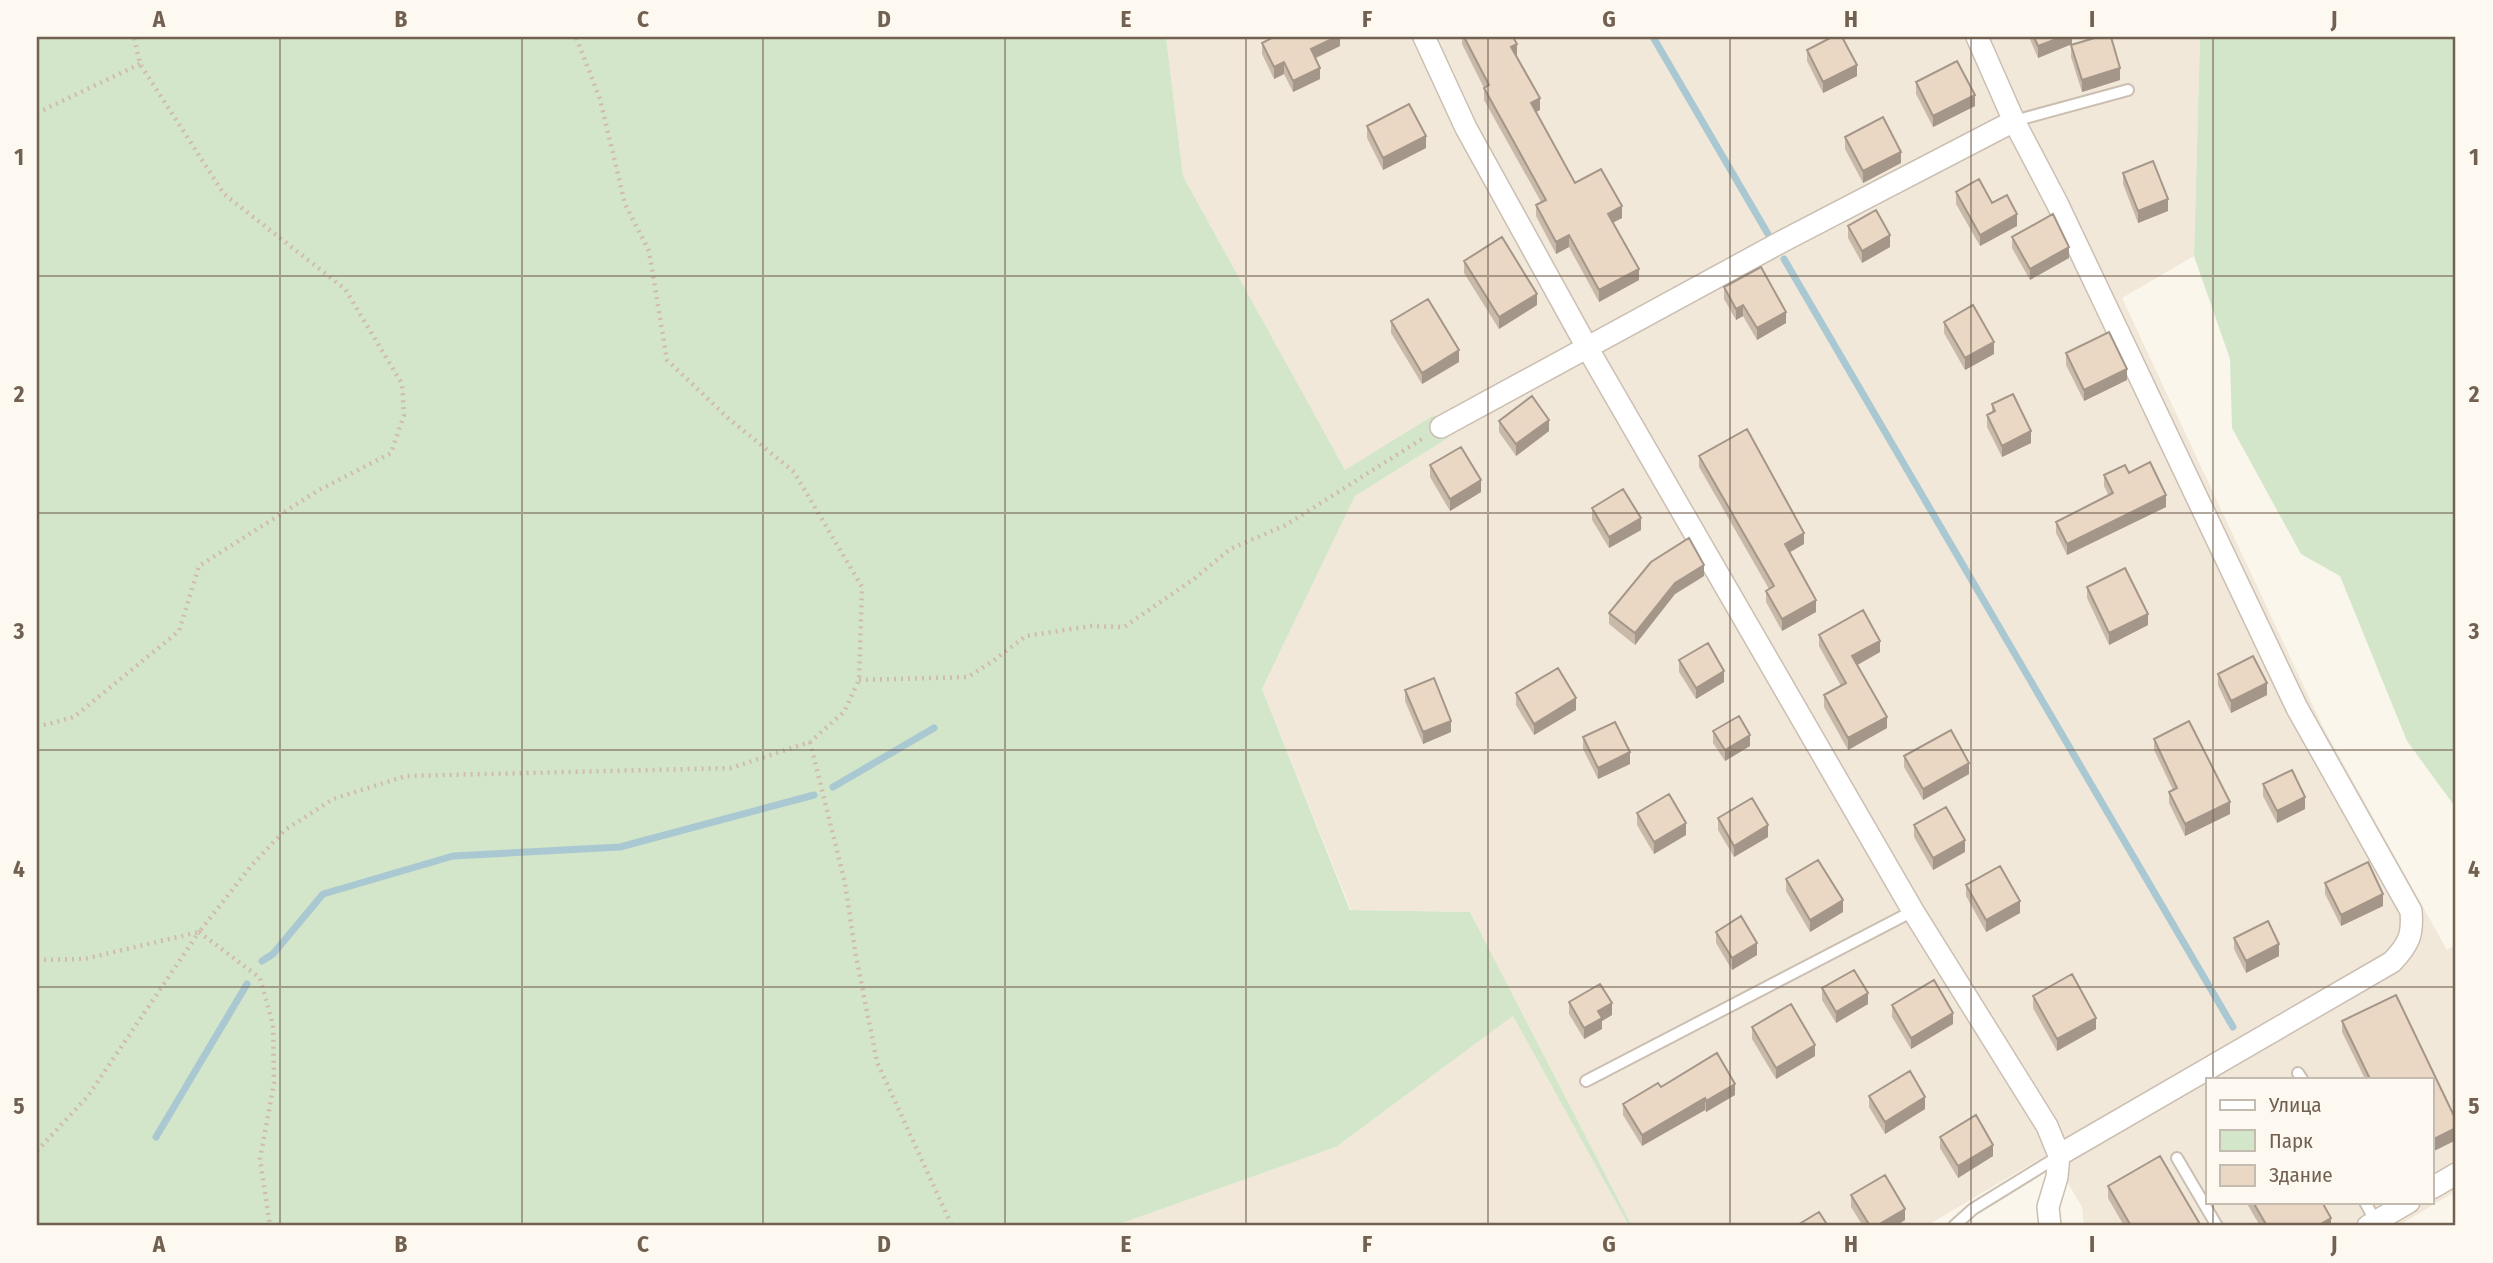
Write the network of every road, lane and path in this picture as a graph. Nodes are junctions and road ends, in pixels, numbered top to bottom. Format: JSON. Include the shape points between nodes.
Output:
{"nodes":[{"id":1,"x":134,"y":37,"type":"edge"},
{"id":2,"x":576,"y":37,"type":"edge"},
{"id":3,"x":1424,"y":37,"type":"edge"},
{"id":4,"x":1977,"y":37,"type":"edge"},
{"id":5,"x":140,"y":64,"type":"junction"},
{"id":6,"x":2128,"y":90,"type":"dead end"},
{"id":7,"x":37,"y":113,"type":"edge"},
{"id":8,"x":2014,"y":121,"type":"junction"},
{"id":9,"x":1588,"y":349,"type":"junction"},
{"id":10,"x":1441,"y":427,"type":"joint"},
{"id":11,"x":859,"y":680,"type":"junction"},
{"id":12,"x":37,"y":727,"type":"edge"},
{"id":13,"x":810,"y":743,"type":"junction"},
{"id":14,"x":1913,"y":911,"type":"junction"},
{"id":15,"x":199,"y":932,"type":"junction"},
{"id":16,"x":37,"y":960,"type":"edge"},
{"id":17,"x":1587,"y":1081,"type":"dead end"},
{"id":18,"x":37,"y":1151,"type":"edge"},
{"id":19,"x":2059,"y":1155,"type":"junction"},
{"id":20,"x":2177,"y":1158,"type":"dead end"},
{"id":21,"x":2456,"y":1174,"type":"edge"},
{"id":22,"x":2434,"y":1187,"type":"edge"},
{"id":23,"x":2366,"y":1204,"type":"edge"},
{"id":24,"x":2406,"y":1204,"type":"edge"},
{"id":25,"x":2372,"y":1224,"type":"edge"},
{"id":26,"x":270,"y":1226,"type":"edge"},
{"id":27,"x":952,"y":1226,"type":"edge"},
{"id":28,"x":1954,"y":1226,"type":"edge"},
{"id":29,"x":2050,"y":1226,"type":"edge"},
{"id":30,"x":2217,"y":1226,"type":"edge"}],
"edges":[{"from":1,"to":5,"type":"path"},
{"from":2,"to":11,"type":"path","via":[[600,99],[625,204],[649,251],[667,360],[727,418],[794,472],[822,517],[862,587]]},
{"from":3,"to":9,"type":"street","via":[[1466,128]]},
{"from":4,"to":8,"type":"street"},
{"from":5,"to":7,"type":"path"},
{"from":5,"to":12,"type":"path","via":[[224,194],[345,289],[402,384],[404,415],[391,453],[319,490],[199,566],[179,631],[75,718]]},
{"from":6,"to":8,"type":"lane"},
{"from":8,"to":9,"type":"street"},
{"from":8,"to":19,"type":"street","via":[[2297,708],[2411,911],[2412,929],[2405,948],[2392,962]]},
{"from":9,"to":10,"type":"street"},
{"from":9,"to":14,"type":"street"},
{"from":10,"to":11,"type":"path","via":[[1286,525],[1230,549],[1124,627],[1091,626],[1026,636],[968,677]]},
{"from":11,"to":13,"type":"path","via":[[844,712]]},
{"from":13,"to":15,"type":"path","via":[[731,768],[406,776],[333,799],[285,830]]},
{"from":13,"to":27,"type":"path","via":[[845,883],[877,1062]]},
{"from":14,"to":17,"type":"lane"},
{"from":14,"to":19,"type":"street","via":[[2047,1126]]},
{"from":15,"to":16,"type":"path","via":[[84,959]]},
{"from":15,"to":18,"type":"path","via":[[88,1096]]},
{"from":15,"to":26,"type":"path","via":[[260,978],[274,1025],[274,1083],[260,1159]]},
{"from":19,"to":28,"type":"lane"},
{"from":19,"to":29,"type":"street","via":[[2048,1207]]},
{"from":20,"to":30,"type":"lane"},
{"from":21,"to":22,"type":"street"},
{"from":23,"to":25,"type":"lane"},
{"from":24,"to":25,"type":"street"}]}
